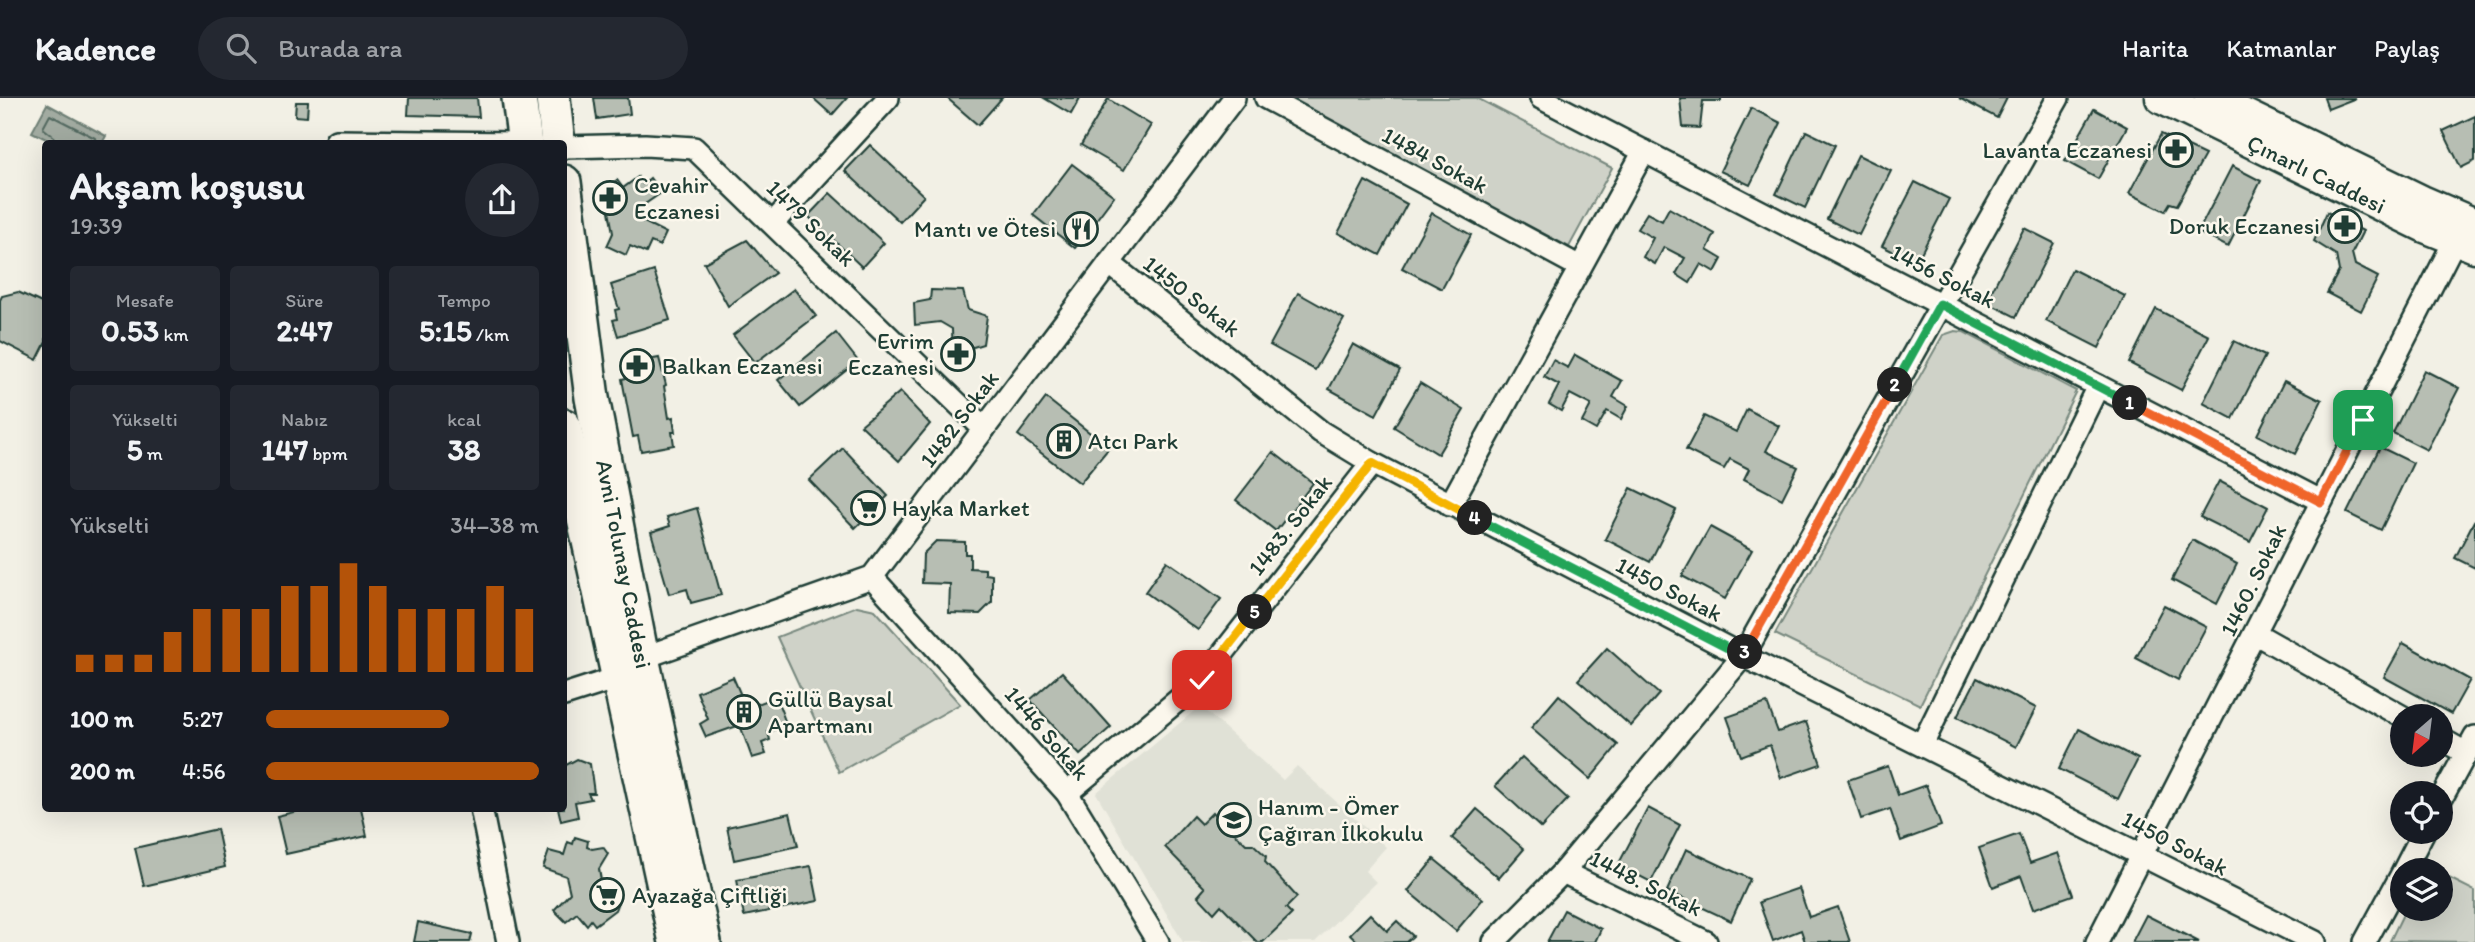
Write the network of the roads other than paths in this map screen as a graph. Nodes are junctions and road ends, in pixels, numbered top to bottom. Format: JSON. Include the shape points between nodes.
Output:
{"nodes":[{"id":1,"x":519,"y":98,"type":"edge"},
{"id":2,"x":553,"y":98,"type":"edge"},
{"id":3,"x":888,"y":98,"type":"edge"},
{"id":4,"x":1234,"y":98,"type":"edge"},
{"id":5,"x":1266,"y":98,"type":"edge"},
{"id":6,"x":1541,"y":98,"type":"edge"},
{"id":7,"x":2058,"y":98,"type":"edge"},
{"id":8,"x":2161,"y":98,"type":"edge"},
{"id":9,"x":2210,"y":98,"type":"edge"},
{"id":10,"x":525,"y":140,"type":"edge"},
{"id":11,"x":558,"y":140,"type":"edge"},
{"id":12,"x":567,"y":147,"type":"edge"},
{"id":13,"x":1644,"y":151,"type":"junction"},
{"id":14,"x":567,"y":205,"type":"edge"},
{"id":15,"x":773,"y":223,"type":"junction"},
{"id":16,"x":2468,"y":237,"type":"edge"},
{"id":17,"x":1109,"y":264,"type":"junction"},
{"id":18,"x":1580,"y":268,"type":"junction"},
{"id":19,"x":1940,"y":304,"type":"junction"},
{"id":20,"x":2098,"y":386,"type":"junction"},
{"id":21,"x":984,"y":429,"type":"junction"},
{"id":22,"x":567,"y":437,"type":"edge"},
{"id":23,"x":1372,"y":463,"type":"junction"},
{"id":24,"x":2321,"y":502,"type":"junction"},
{"id":25,"x":1450,"y":505,"type":"junction"},
{"id":26,"x":872,"y":577,"type":"junction"},
{"id":27,"x":2256,"y":634,"type":"junction"},
{"id":28,"x":1743,"y":656,"type":"junction"},
{"id":29,"x":629,"y":668,"type":"junction"},
{"id":30,"x":567,"y":694,"type":"edge"},
{"id":31,"x":2390,"y":710,"type":"edge"},
{"id":32,"x":1922,"y":745,"type":"junction"},
{"id":33,"x":2470,"y":745,"type":"edge"},
{"id":34,"x":2451,"y":781,"type":"edge"},
{"id":35,"x":1067,"y":793,"type":"junction"},
{"id":36,"x":482,"y":812,"type":"edge"},
{"id":37,"x":2141,"y":856,"type":"junction"},
{"id":38,"x":1563,"y":872,"type":"junction"},
{"id":39,"x":2390,"y":895,"type":"edge"},
{"id":40,"x":508,"y":942,"type":"edge"},
{"id":41,"x":676,"y":942,"type":"edge"},
{"id":42,"x":704,"y":942,"type":"edge"},
{"id":43,"x":1158,"y":942,"type":"edge"},
{"id":44,"x":1494,"y":942,"type":"edge"},
{"id":45,"x":1706,"y":942,"type":"edge"},
{"id":46,"x":2097,"y":942,"type":"edge"},
{"id":47,"x":2315,"y":942,"type":"edge"},
{"id":48,"x":2365,"y":942,"type":"edge"}],
"edges":[{"from":1,"to":10,"type":"main road"},
{"from":2,"to":11,"type":"main road"},
{"from":3,"to":15,"type":"street"},
{"from":4,"to":17,"type":"street","name":"1482 Sokak"},
{"from":5,"to":18,"type":"street","name":"1484 Sokak"},
{"from":6,"to":13,"type":"street","name":"1456 Sokak"},
{"from":7,"to":19,"type":"street"},
{"from":8,"to":16,"type":"main road","name":"Çınarlı Caddesi"},
{"from":9,"to":16,"type":"main road","name":"Çınarlı Caddesi","via":[[2422,201]]},
{"from":12,"to":15,"type":"street","name":"1479 Sokak","via":[[694,148]]},
{"from":13,"to":18,"type":"street"},
{"from":13,"to":19,"type":"street","name":"1456 Sokak"},
{"from":14,"to":29,"type":"main road","name":"Avni Tolunay Caddesi"},
{"from":15,"to":21,"type":"street","name":"1479 Sokak"},
{"from":16,"to":24,"type":"street","name":"1460. Sokak"},
{"from":17,"to":21,"type":"street","name":"1482 Sokak"},
{"from":17,"to":23,"type":"street","name":"1450 Sokak","via":[[1321,432]]},
{"from":18,"to":25,"type":"street"},
{"from":19,"to":20,"type":"street","name":"1456 Sokak"},
{"from":19,"to":28,"type":"street"},
{"from":20,"to":24,"type":"street","name":"1456 Sokak"},
{"from":20,"to":32,"type":"street"},
{"from":21,"to":26,"type":"street","name":"1482 Sokak"},
{"from":22,"to":29,"type":"main road","name":"Avni Tolunay Caddesi"},
{"from":23,"to":25,"type":"street","name":"1450 Sokak"},
{"from":23,"to":35,"type":"street","name":"1483. Sokak","via":[[1202,680]]},
{"from":24,"to":27,"type":"street","name":"1460. Sokak"},
{"from":25,"to":28,"type":"street","name":"1450 Sokak"},
{"from":26,"to":29,"type":"street"},
{"from":26,"to":35,"type":"street","name":"1446 Sokak"},
{"from":27,"to":31,"type":"street"},
{"from":27,"to":37,"type":"street","name":"1460. Sokak"},
{"from":28,"to":32,"type":"street","name":"1450 Sokak"},
{"from":28,"to":38,"type":"street"},
{"from":29,"to":30,"type":"street"},
{"from":29,"to":41,"type":"main road","name":"Avni Tolunay Caddesi"},
{"from":29,"to":42,"type":"main road","name":"Avni Tolunay Caddesi"},
{"from":32,"to":37,"type":"street","name":"1450 Sokak"},
{"from":33,"to":34,"type":"street"},
{"from":35,"to":43,"type":"street","name":"1446 Sokak"},
{"from":36,"to":40,"type":"street"},
{"from":37,"to":46,"type":"street","name":"1460. Sokak"},
{"from":37,"to":47,"type":"street","name":"1450 Sokak"},
{"from":38,"to":44,"type":"street"},
{"from":38,"to":45,"type":"street","name":"1448. Sokak"},
{"from":39,"to":48,"type":"street"}]}
